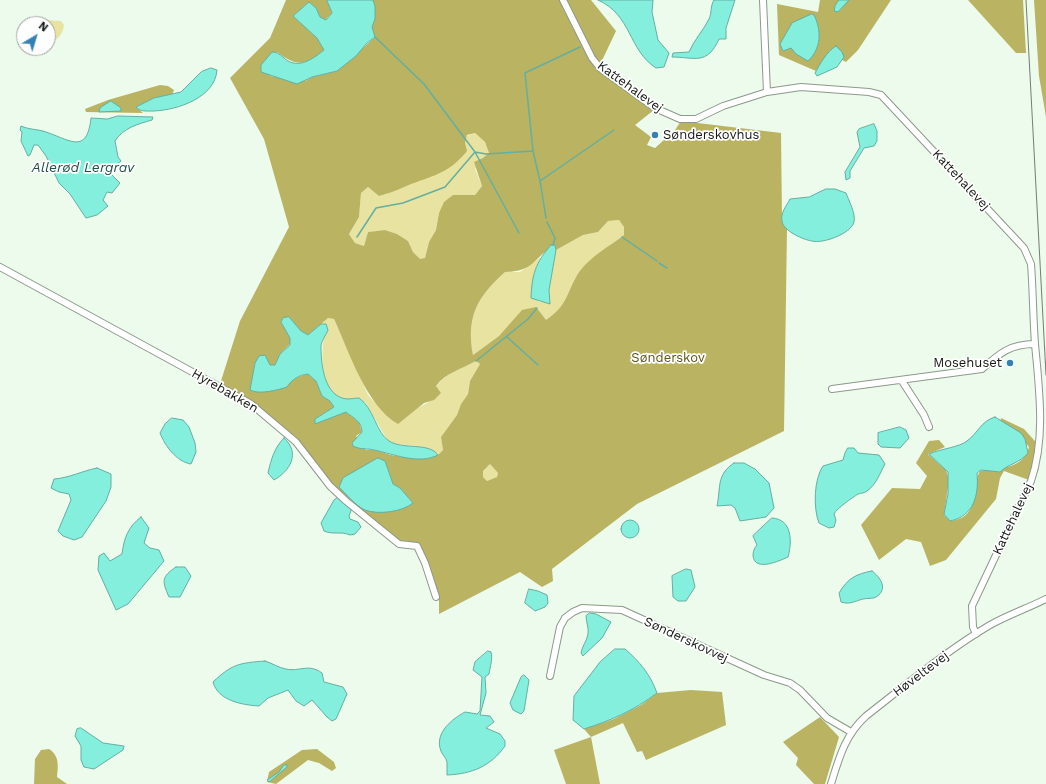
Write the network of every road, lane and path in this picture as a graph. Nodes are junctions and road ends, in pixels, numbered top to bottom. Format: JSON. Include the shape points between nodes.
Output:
{"nodes":[{"id":1,"x":563,"y":0,"type":"edge"},
{"id":2,"x":763,"y":0,"type":"edge"},
{"id":3,"x":767,"y":92,"type":"junction"},
{"id":4,"x":0,"y":267,"type":"edge"},
{"id":5,"x":1035,"y":344,"type":"junction"},
{"id":6,"x":902,"y":381,"type":"junction"},
{"id":7,"x":832,"y":389,"type":"dead end"},
{"id":8,"x":929,"y":427,"type":"dead end"},
{"id":9,"x":436,"y":597,"type":"dead end"},
{"id":10,"x":1046,"y":599,"type":"edge"},
{"id":11,"x":976,"y":634,"type":"junction"},
{"id":12,"x":550,"y":676,"type":"dead end"},
{"id":13,"x":851,"y":732,"type":"junction"},
{"id":14,"x":831,"y":784,"type":"edge"}],
"edges":[{"from":1,"to":3,"type":"street","name":"Kattehalevej","via":[[592,58],[600,68],[655,108],[668,114],[680,119],[696,119],[723,106]]},
{"from":2,"to":3,"type":"street"},
{"from":3,"to":5,"type":"street","name":"Kattehalevej","via":[[801,87],[869,92],[886,98],[1029,256]]},
{"from":4,"to":9,"type":"street","name":"Hyrebakken","via":[[251,404],[296,442],[330,486],[346,500],[399,544],[416,546],[425,563]]},
{"from":5,"to":6,"type":"street","via":[[1020,344],[1000,353],[982,369]]},
{"from":5,"to":11,"type":"street","name":"Kattehalevej","via":[[1041,446],[1037,465],[972,606]]},
{"from":6,"to":7,"type":"street"},
{"from":6,"to":8,"type":"street"},
{"from":10,"to":11,"type":"street","name":"Høveltevej"},
{"from":11,"to":13,"type":"street","name":"Høveltevej","via":[[866,716]]},
{"from":12,"to":13,"type":"street","name":"Sønderskovvej","via":[[560,627],[565,618],[582,608],[622,610],[764,676],[790,683],[827,718]]},
{"from":13,"to":14,"type":"street","name":"Høveltevej","via":[[840,755]]}]}
